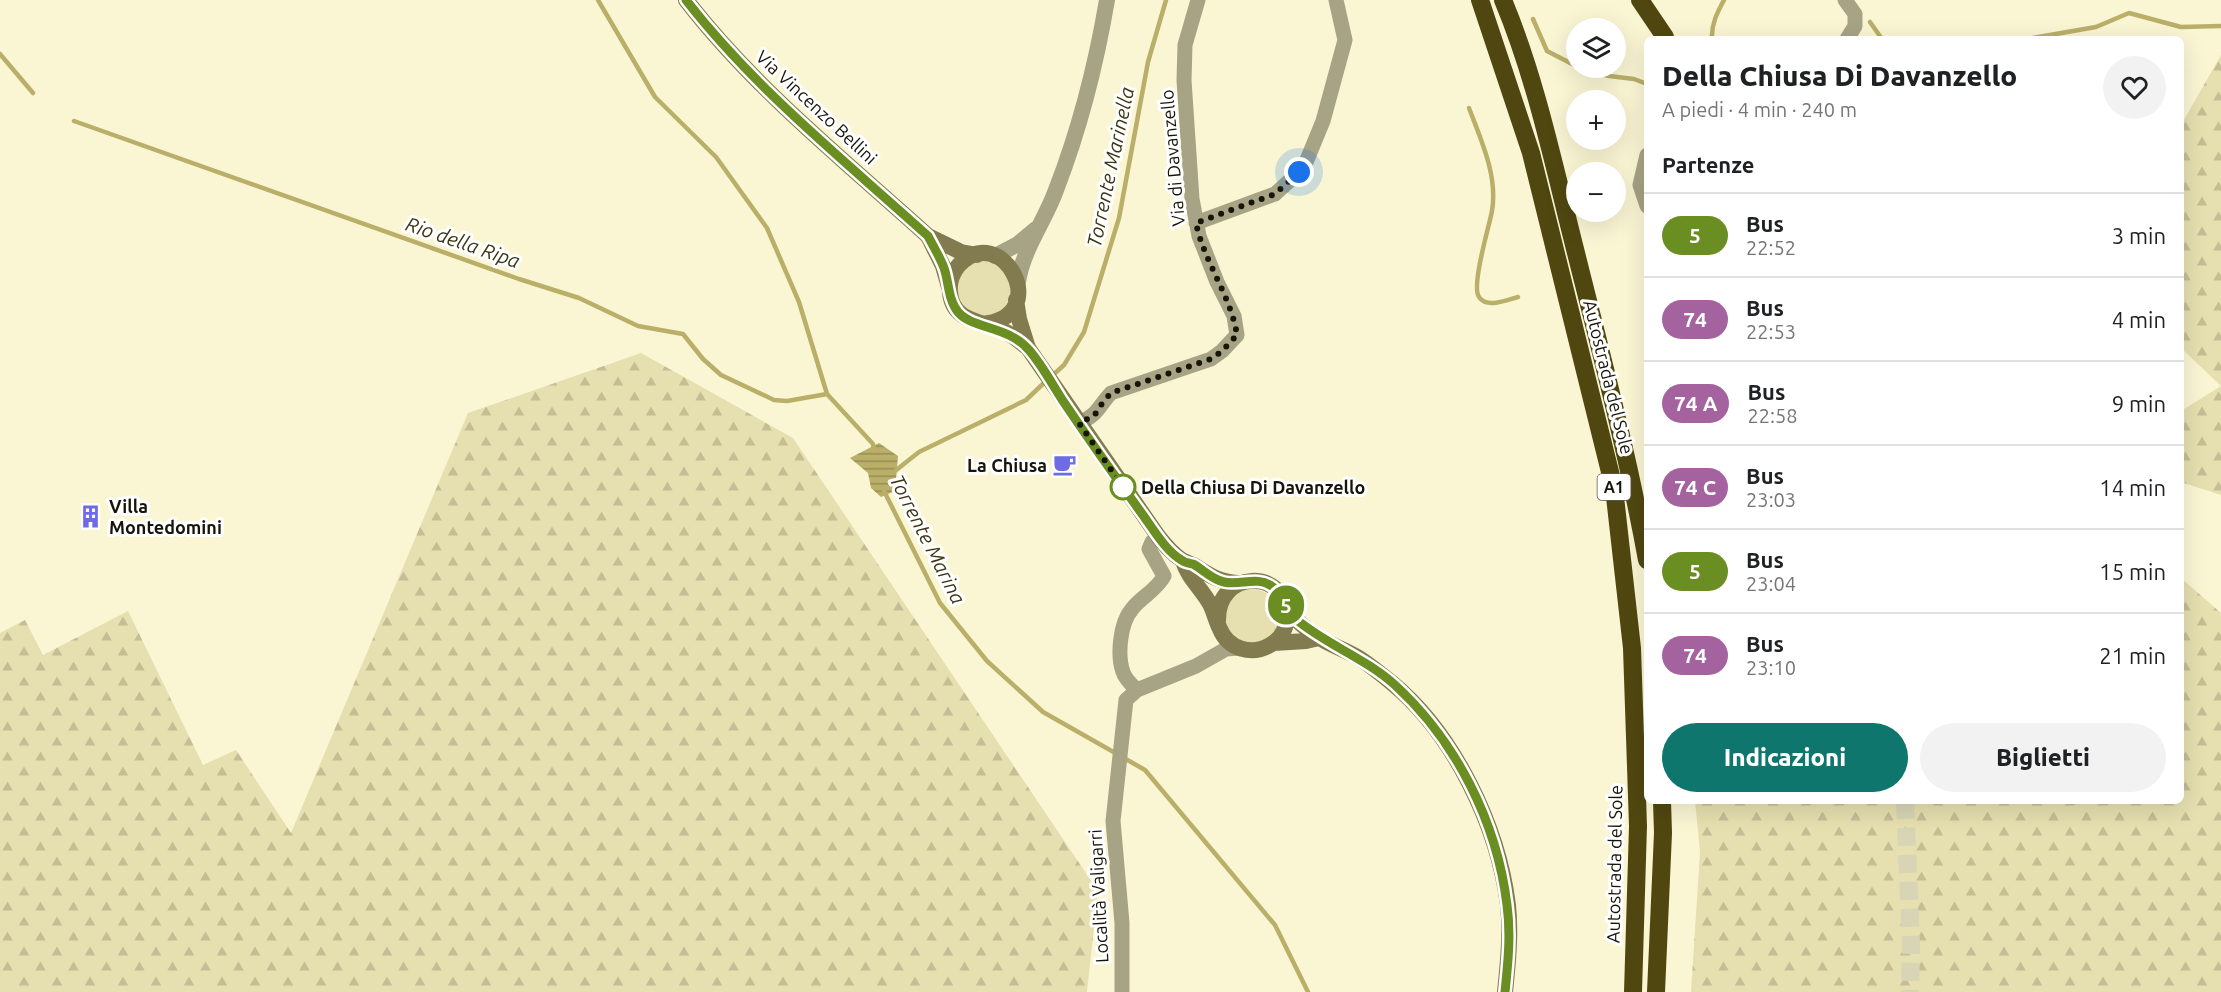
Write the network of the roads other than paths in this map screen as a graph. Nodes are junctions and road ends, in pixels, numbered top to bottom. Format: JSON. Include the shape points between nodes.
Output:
{"nodes":[{"id":1,"x":686,"y":0,"type":"edge"},
{"id":2,"x":1107,"y":0,"type":"edge"},
{"id":3,"x":1198,"y":0,"type":"edge"},
{"id":4,"x":1336,"y":0,"type":"edge"},
{"id":5,"x":1480,"y":0,"type":"edge"},
{"id":6,"x":1503,"y":0,"type":"edge"},
{"id":7,"x":1640,"y":0,"type":"edge"},
{"id":8,"x":1845,"y":0,"type":"edge"},
{"id":9,"x":1664,"y":36,"type":"edge"},
{"id":10,"x":1849,"y":36,"type":"edge"},
{"id":11,"x":1644,"y":168,"type":"edge"},
{"id":12,"x":1644,"y":197,"type":"edge"},
{"id":13,"x":1196,"y":223,"type":"junction"},
{"id":14,"x":1039,"y":227,"type":"junction"},
{"id":15,"x":928,"y":236,"type":"junction"},
{"id":16,"x":977,"y":255,"type":"junction"},
{"id":17,"x":995,"y":256,"type":"junction"},
{"id":18,"x":1018,"y":282,"type":"junction"},
{"id":19,"x":949,"y":287,"type":"junction"},
{"id":20,"x":1017,"y":300,"type":"junction"},
{"id":21,"x":981,"y":324,"type":"junction"},
{"id":22,"x":1032,"y":354,"type":"junction"},
{"id":23,"x":1079,"y":423,"type":"junction"},
{"id":24,"x":1158,"y":536,"type":"junction"},
{"id":25,"x":1644,"y":543,"type":"edge"},
{"id":26,"x":1183,"y":561,"type":"junction"},
{"id":27,"x":1238,"y":583,"type":"junction"},
{"id":28,"x":1287,"y":610,"type":"junction"},
{"id":29,"x":1219,"y":625,"type":"junction"},
{"id":30,"x":1319,"y":638,"type":"junction"},
{"id":31,"x":1274,"y":643,"type":"junction"},
{"id":32,"x":1240,"y":648,"type":"junction"},
{"id":33,"x":1210,"y":657,"type":"junction"},
{"id":34,"x":1137,"y":690,"type":"junction"},
{"id":35,"x":1662,"y":804,"type":"edge"},
{"id":36,"x":1122,"y":992,"type":"edge"},
{"id":37,"x":1505,"y":992,"type":"edge"},
{"id":38,"x":1633,"y":992,"type":"edge"},
{"id":39,"x":1656,"y":992,"type":"edge"}],
"edges":[{"from":1,"to":15,"type":"main road","name":"Via Vincenzo Bellini","via":[[763,86]]},
{"from":2,"to":14,"type":"street","via":[[1098,56],[1077,129]]},
{"from":3,"to":13,"type":"street","name":"Via di Davanzello","via":[[1185,45],[1184,80]]},
{"from":4,"to":13,"type":"street","via":[[1345,40],[1323,121],[1307,160],[1275,194]]},
{"from":5,"to":38,"type":"highway","name":"Autostrada del Sole","number":"A1","via":[[1531,153],[1614,488],[1632,648],[1638,826]]},
{"from":6,"to":25,"type":"highway","name":"Autostrada del Sole","number":"A1","via":[[1552,156],[1633,480]]},
{"from":7,"to":9,"type":"highway"},
{"from":8,"to":10,"type":"street","via":[[1856,14]]},
{"from":11,"to":12,"type":"street","via":[[1640,185]]},
{"from":13,"to":23,"type":"street","name":"Via di Davanzello","via":[[1207,259],[1234,316],[1237,335],[1211,359],[1111,393],[1094,416]]},
{"from":14,"to":17,"type":"street"},
{"from":14,"to":18,"type":"street","via":[[1020,267]]},
{"from":15,"to":16,"type":"main road","name":"Via Vincenzo Bellini"},
{"from":15,"to":19,"type":"main road","name":"Via Vincenzo Bellini","via":[[944,266]]},
{"from":16,"to":17,"type":"main road"},
{"from":16,"to":19,"type":"main road","via":[[955,270]]},
{"from":17,"to":18,"type":"main road","via":[[1010,266]]},
{"from":18,"to":20,"type":"main road"},
{"from":19,"to":21,"type":"main road","via":[[958,312]]},
{"from":20,"to":21,"type":"main road","via":[[1007,315]]},
{"from":20,"to":22,"type":"main road","via":[[1019,320]]},
{"from":21,"to":22,"type":"main road","via":[[1006,332]]},
{"from":22,"to":23,"type":"main road"},
{"from":23,"to":24,"type":"main road"},
{"from":24,"to":26,"type":"main road"},
{"from":24,"to":34,"type":"street","via":[[1149,549],[1164,576],[1132,609],[1123,629],[1123,675]]},
{"from":26,"to":27,"type":"main road","via":[[1213,579]]},
{"from":26,"to":29,"type":"main road"},
{"from":27,"to":28,"type":"main road","via":[[1256,580],[1273,587]]},
{"from":27,"to":29,"type":"main road","via":[[1224,595],[1217,612]]},
{"from":28,"to":30,"type":"main road"},
{"from":28,"to":31,"type":"main road","via":[[1285,628]]},
{"from":29,"to":32,"type":"main road","via":[[1225,638]]},
{"from":29,"to":33,"type":"street"},
{"from":30,"to":31,"type":"main road"},
{"from":30,"to":37,"type":"main road","via":[[1360,658],[1395,685],[1443,740],[1468,780],[1502,869],[1509,938]]},
{"from":31,"to":32,"type":"main road","via":[[1258,650]]},
{"from":32,"to":33,"type":"street","via":[[1226,649]]},
{"from":33,"to":34,"type":"street"},
{"from":34,"to":36,"type":"street","name":"Località Valigarri","via":[[1126,700],[1124,709],[1114,798]]},
{"from":35,"to":39,"type":"highway"}]}
